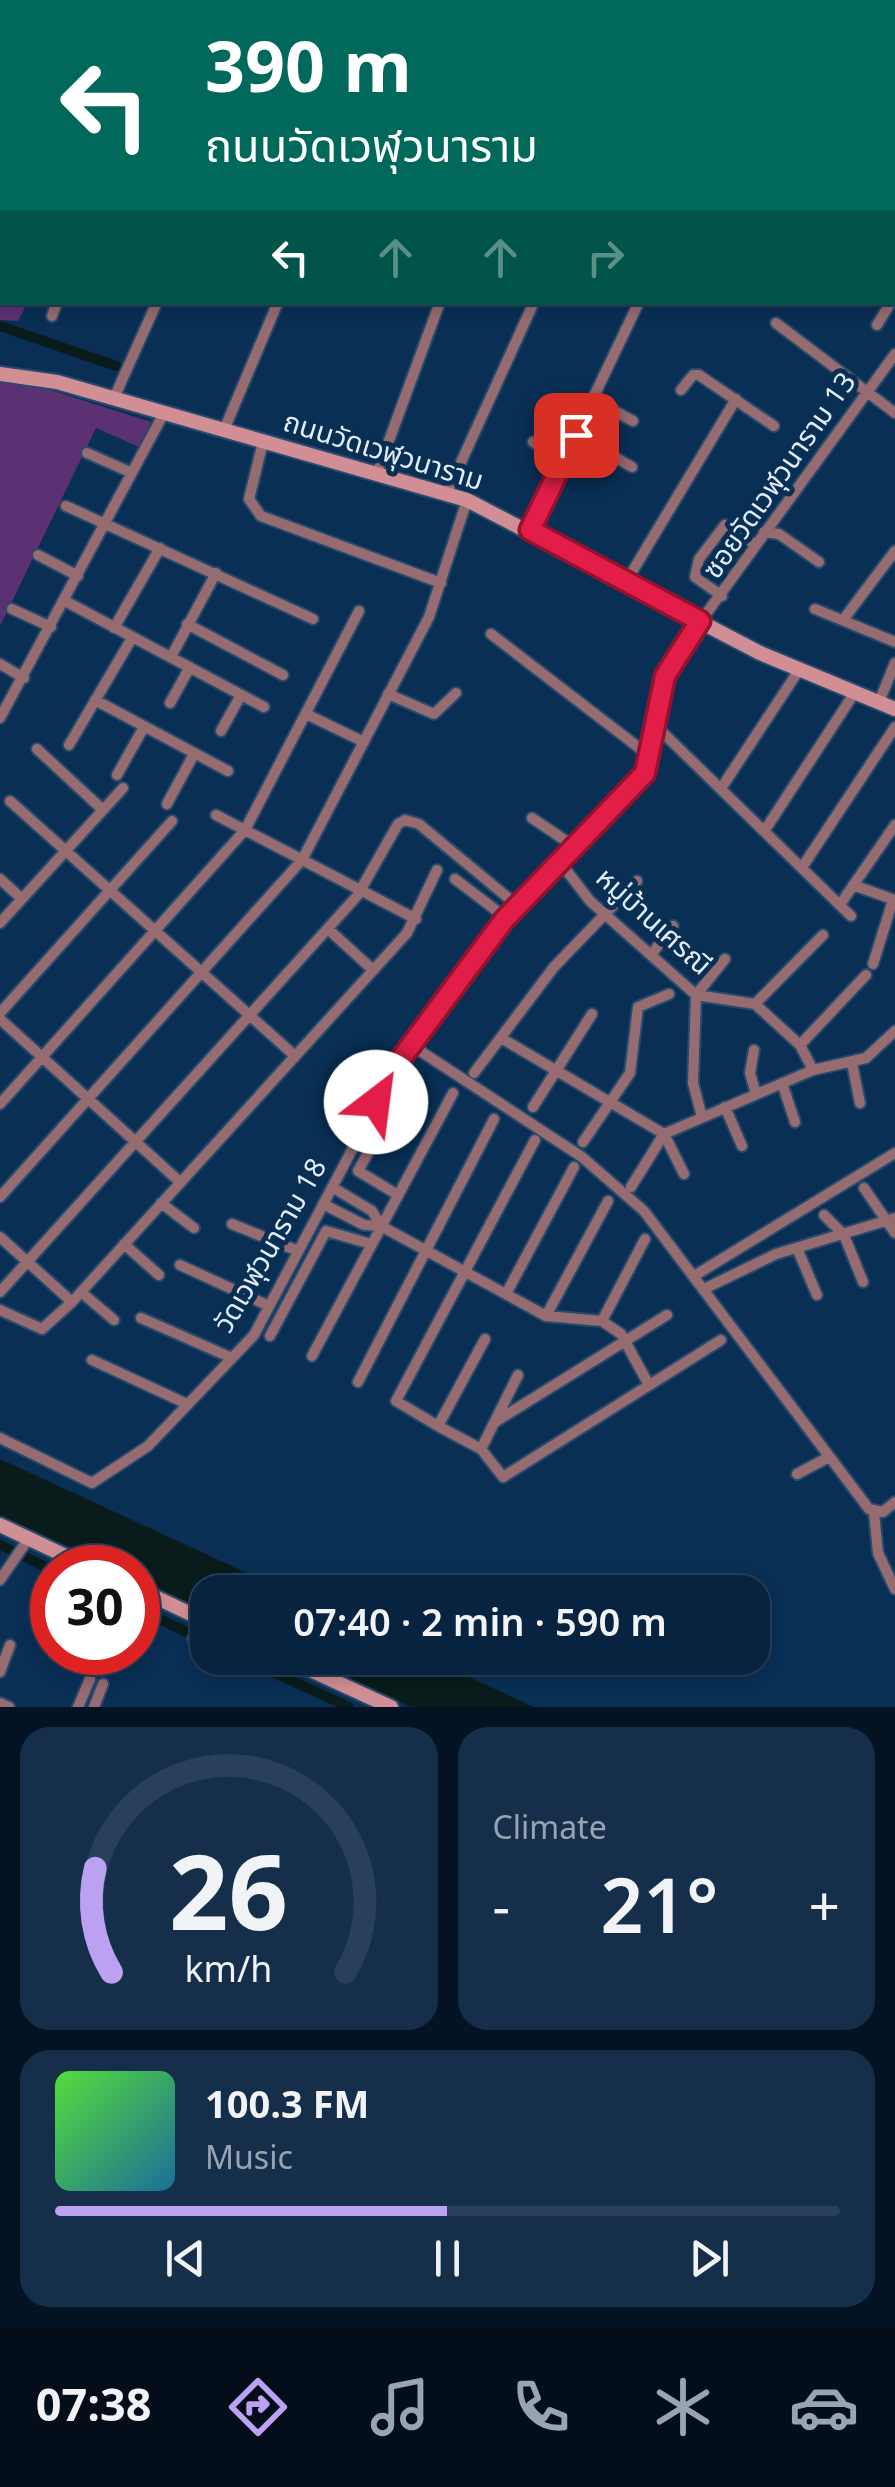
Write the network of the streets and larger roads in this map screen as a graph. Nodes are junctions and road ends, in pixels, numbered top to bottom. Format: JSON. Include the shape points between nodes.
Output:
{"nodes":[{"id":1,"x":56,"y":305,"type":"edge"},
{"id":2,"x":156,"y":305,"type":"edge"},
{"id":3,"x":277,"y":305,"type":"edge"},
{"id":4,"x":439,"y":305,"type":"edge"},
{"id":5,"x":533,"y":305,"type":"edge"},
{"id":6,"x":638,"y":305,"type":"edge"},
{"id":7,"x":888,"y":308,"type":"edge"},
{"id":8,"x":52,"y":316,"type":"dead end"},
{"id":9,"x":776,"y":324,"type":"dead end"},
{"id":10,"x":876,"y":324,"type":"dead end"},
{"id":11,"x":895,"y":354,"type":"edge"},
{"id":12,"x":0,"y":374,"type":"edge"},
{"id":13,"x":682,"y":390,"type":"dead end"},
{"id":14,"x":865,"y":394,"type":"junction"},
{"id":15,"x":114,"y":398,"type":"junction"},
{"id":16,"x":736,"y":398,"type":"junction"},
{"id":17,"x":592,"y":399,"type":"junction"},
{"id":18,"x":164,"y":413,"type":"junction"},
{"id":19,"x":895,"y":413,"type":"edge"},
{"id":20,"x":633,"y":421,"type":"dead end"},
{"id":21,"x":774,"y":426,"type":"dead end"},
{"id":22,"x":224,"y":430,"type":"junction"},
{"id":23,"x":576,"y":435,"type":"junction"},
{"id":24,"x":264,"y":442,"type":"junction"},
{"id":25,"x":534,"y":442,"type":"dead end"},
{"id":26,"x":87,"y":453,"type":"dead end"},
{"id":27,"x":563,"y":461,"type":"junction"},
{"id":28,"x":632,"y":467,"type":"dead end"},
{"id":29,"x":377,"y":473,"type":"junction"},
{"id":30,"x":132,"y":474,"type":"junction"},
{"id":31,"x":447,"y":493,"type":"junction"},
{"id":32,"x":467,"y":500,"type":"junction"},
{"id":33,"x":66,"y":506,"type":"dead end"},
{"id":34,"x":105,"y":523,"type":"junction"},
{"id":35,"x":530,"y":530,"type":"junction"},
{"id":36,"x":764,"y":532,"type":"junction"},
{"id":37,"x":756,"y":545,"type":"junction"},
{"id":38,"x":160,"y":548,"type":"junction"},
{"id":39,"x":895,"y":552,"type":"edge"},
{"id":40,"x":38,"y":555,"type":"dead end"},
{"id":41,"x":819,"y":562,"type":"dead end"},
{"id":42,"x":216,"y":574,"type":"junction"},
{"id":43,"x":78,"y":576,"type":"junction"},
{"id":44,"x":626,"y":582,"type":"junction"},
{"id":45,"x":441,"y":583,"type":"junction"},
{"id":46,"x":722,"y":596,"type":"junction"},
{"id":47,"x":65,"y":601,"type":"junction"},
{"id":48,"x":815,"y":609,"type":"dead end"},
{"id":49,"x":12,"y":610,"type":"dead end"},
{"id":50,"x":359,"y":611,"type":"dead end"},
{"id":51,"x":313,"y":619,"type":"dead end"},
{"id":52,"x":843,"y":620,"type":"junction"},
{"id":53,"x":700,"y":621,"type":"junction"},
{"id":54,"x":187,"y":624,"type":"junction"},
{"id":55,"x":51,"y":627,"type":"junction"},
{"id":56,"x":114,"y":628,"type":"junction"},
{"id":57,"x":491,"y":634,"type":"dead end"},
{"id":58,"x":132,"y":638,"type":"junction"},
{"id":59,"x":895,"y":642,"type":"edge"},
{"id":60,"x":171,"y":656,"type":"junction"},
{"id":61,"x":895,"y":663,"type":"edge"},
{"id":62,"x":0,"y":664,"type":"edge"},
{"id":63,"x":190,"y":667,"type":"junction"},
{"id":64,"x":799,"y":670,"type":"junction"},
{"id":65,"x":283,"y":675,"type":"dead end"},
{"id":66,"x":24,"y":678,"type":"junction"},
{"id":67,"x":456,"y":692,"type":"dead end"},
{"id":68,"x":855,"y":692,"type":"junction"},
{"id":69,"x":388,"y":694,"type":"junction"},
{"id":70,"x":242,"y":695,"type":"junction"},
{"id":71,"x":96,"y":700,"type":"junction"},
{"id":72,"x":879,"y":702,"type":"junction"},
{"id":73,"x":170,"y":703,"type":"dead end"},
{"id":74,"x":264,"y":707,"type":"dead end"},
{"id":75,"x":895,"y":708,"type":"edge"},
{"id":76,"x":306,"y":714,"type":"junction"},
{"id":77,"x":0,"y":718,"type":"edge"},
{"id":78,"x":655,"y":726,"type":"junction"},
{"id":79,"x":144,"y":727,"type":"junction"},
{"id":80,"x":895,"y":727,"type":"edge"},
{"id":81,"x":222,"y":731,"type":"dead end"},
{"id":82,"x":364,"y":742,"type":"junction"},
{"id":83,"x":69,"y":745,"type":"dead end"},
{"id":84,"x":36,"y":749,"type":"dead end"},
{"id":85,"x":194,"y":754,"type":"junction"},
{"id":86,"x":651,"y":757,"type":"junction"},
{"id":87,"x":228,"y":770,"type":"dead end"},
{"id":88,"x":117,"y":776,"type":"dead end"},
{"id":89,"x":722,"y":787,"type":"junction"},
{"id":90,"x":123,"y":788,"type":"dead end"},
{"id":91,"x":10,"y":801,"type":"dead end"},
{"id":92,"x":167,"y":804,"type":"dead end"},
{"id":93,"x":103,"y":810,"type":"junction"},
{"id":94,"x":216,"y":815,"type":"dead end"},
{"id":95,"x":532,"y":818,"type":"dead end"},
{"id":96,"x":172,"y":822,"type":"dead end"},
{"id":97,"x":245,"y":830,"type":"junction"},
{"id":98,"x":766,"y":830,"type":"junction"},
{"id":99,"x":893,"y":832,"type":"edge"},
{"id":100,"x":575,"y":847,"type":"junction"},
{"id":101,"x":66,"y":851,"type":"junction"},
{"id":102,"x":302,"y":860,"type":"junction"},
{"id":103,"x":560,"y":862,"type":"junction"},
{"id":104,"x":803,"y":866,"type":"junction"},
{"id":105,"x":437,"y":870,"type":"dead end"},
{"id":106,"x":455,"y":879,"type":"dead end"},
{"id":107,"x":0,"y":880,"type":"edge"},
{"id":108,"x":637,"y":881,"type":"dead end"},
{"id":109,"x":853,"y":885,"type":"junction"},
{"id":110,"x":112,"y":890,"type":"junction"},
{"id":111,"x":361,"y":891,"type":"junction"},
{"id":112,"x":22,"y":900,"type":"junction"},
{"id":113,"x":894,"y":900,"type":"edge"},
{"id":114,"x":841,"y":903,"type":"junction"},
{"id":115,"x":518,"y":906,"type":"junction"},
{"id":116,"x":606,"y":916,"type":"junction"},
{"id":117,"x":852,"y":916,"type":"dead end"},
{"id":118,"x":506,"y":918,"type":"junction"},
{"id":119,"x":416,"y":919,"type":"junction"},
{"id":120,"x":0,"y":924,"type":"edge"},
{"id":121,"x":673,"y":926,"type":"dead end"},
{"id":122,"x":328,"y":928,"type":"junction"},
{"id":123,"x":153,"y":931,"type":"junction"},
{"id":124,"x":823,"y":935,"type":"dead end"},
{"id":125,"x":651,"y":955,"type":"junction"},
{"id":126,"x":725,"y":958,"type":"dead end"},
{"id":127,"x":372,"y":970,"type":"junction"},
{"id":128,"x":201,"y":975,"type":"junction"},
{"id":129,"x":669,"y":994,"type":"dead end"},
{"id":130,"x":696,"y":996,"type":"junction"},
{"id":131,"x":755,"y":1004,"type":"junction"},
{"id":132,"x":592,"y":1014,"type":"dead end"},
{"id":133,"x":0,"y":1016,"type":"edge"},
{"id":134,"x":248,"y":1016,"type":"junction"},
{"id":135,"x":895,"y":1031,"type":"edge"},
{"id":136,"x":501,"y":1038,"type":"junction"},
{"id":137,"x":411,"y":1045,"type":"junction"},
{"id":138,"x":800,"y":1045,"type":"junction"},
{"id":139,"x":754,"y":1050,"type":"dead end"},
{"id":140,"x":294,"y":1055,"type":"junction"},
{"id":141,"x":42,"y":1058,"type":"junction"},
{"id":142,"x":852,"y":1064,"type":"junction"},
{"id":143,"x":813,"y":1070,"type":"junction"},
{"id":144,"x":556,"y":1071,"type":"junction"},
{"id":145,"x":412,"y":1072,"type":"dead end"},
{"id":146,"x":474,"y":1073,"type":"dead end"},
{"id":147,"x":782,"y":1083,"type":"junction"},
{"id":148,"x":453,"y":1094,"type":"dead end"},
{"id":149,"x":756,"y":1094,"type":"junction"},
{"id":150,"x":88,"y":1099,"type":"junction"},
{"id":151,"x":608,"y":1103,"type":"junction"},
{"id":152,"x":860,"y":1103,"type":"dead end"},
{"id":153,"x":0,"y":1104,"type":"edge"},
{"id":154,"x":533,"y":1107,"type":"dead end"},
{"id":155,"x":725,"y":1107,"type":"junction"},
{"id":156,"x":702,"y":1117,"type":"junction"},
{"id":157,"x":494,"y":1118,"type":"dead end"},
{"id":158,"x":795,"y":1122,"type":"dead end"},
{"id":159,"x":664,"y":1134,"type":"junction"},
{"id":160,"x":535,"y":1140,"type":"dead end"},
{"id":161,"x":135,"y":1142,"type":"junction"},
{"id":162,"x":584,"y":1142,"type":"dead end"},
{"id":163,"x":742,"y":1146,"type":"dead end"},
{"id":164,"x":895,"y":1152,"type":"edge"},
{"id":165,"x":574,"y":1167,"type":"dead end"},
{"id":166,"x":684,"y":1174,"type":"dead end"},
{"id":167,"x":180,"y":1182,"type":"junction"},
{"id":168,"x":632,"y":1186,"type":"dead end"},
{"id":169,"x":332,"y":1187,"type":"junction"},
{"id":170,"x":864,"y":1188,"type":"dead end"},
{"id":171,"x":398,"y":1195,"type":"junction"},
{"id":172,"x":0,"y":1197,"type":"edge"},
{"id":173,"x":608,"y":1201,"type":"dead end"},
{"id":174,"x":161,"y":1203,"type":"junction"},
{"id":175,"x":323,"y":1204,"type":"junction"},
{"id":176,"x":824,"y":1214,"type":"dead end"},
{"id":177,"x":892,"y":1219,"type":"edge"},
{"id":178,"x":232,"y":1224,"type":"dead end"},
{"id":179,"x":381,"y":1226,"type":"junction"},
{"id":180,"x":194,"y":1228,"type":"dead end"},
{"id":181,"x":895,"y":1233,"type":"edge"},
{"id":182,"x":844,"y":1235,"type":"junction"},
{"id":183,"x":0,"y":1237,"type":"edge"},
{"id":184,"x":645,"y":1239,"type":"dead end"},
{"id":185,"x":124,"y":1244,"type":"junction"},
{"id":186,"x":371,"y":1244,"type":"junction"},
{"id":187,"x":797,"y":1248,"type":"junction"},
{"id":188,"x":426,"y":1250,"type":"junction"},
{"id":189,"x":298,"y":1251,"type":"junction"},
{"id":190,"x":26,"y":1261,"type":"junction"},
{"id":191,"x":180,"y":1265,"type":"dead end"},
{"id":192,"x":465,"y":1272,"type":"junction"},
{"id":193,"x":159,"y":1275,"type":"dead end"},
{"id":194,"x":694,"y":1276,"type":"junction"},
{"id":195,"x":863,"y":1282,"type":"dead end"},
{"id":196,"x":704,"y":1289,"type":"junction"},
{"id":197,"x":0,"y":1292,"type":"edge"},
{"id":198,"x":81,"y":1292,"type":"junction"},
{"id":199,"x":506,"y":1294,"type":"junction"},
{"id":200,"x":817,"y":1296,"type":"dead end"},
{"id":201,"x":72,"y":1302,"type":"junction"},
{"id":202,"x":269,"y":1306,"type":"junction"},
{"id":203,"x":0,"y":1310,"type":"edge"},
{"id":204,"x":668,"y":1315,"type":"dead end"},
{"id":205,"x":546,"y":1316,"type":"junction"},
{"id":206,"x":140,"y":1318,"type":"dead end"},
{"id":207,"x":114,"y":1320,"type":"dead end"},
{"id":208,"x":602,"y":1321,"type":"junction"},
{"id":209,"x":270,"y":1336,"type":"dead end"},
{"id":210,"x":486,"y":1338,"type":"dead end"},
{"id":211,"x":721,"y":1340,"type":"dead end"},
{"id":212,"x":626,"y":1342,"type":"junction"},
{"id":213,"x":312,"y":1356,"type":"dead end"},
{"id":214,"x":232,"y":1358,"type":"junction"},
{"id":215,"x":92,"y":1360,"type":"dead end"},
{"id":216,"x":518,"y":1375,"type":"dead end"},
{"id":217,"x":358,"y":1382,"type":"dead end"},
{"id":218,"x":649,"y":1385,"type":"junction"},
{"id":219,"x":187,"y":1404,"type":"junction"},
{"id":220,"x":495,"y":1422,"type":"junction"},
{"id":221,"x":438,"y":1426,"type":"junction"},
{"id":222,"x":0,"y":1438,"type":"edge"},
{"id":223,"x":481,"y":1449,"type":"junction"},
{"id":224,"x":829,"y":1457,"type":"junction"},
{"id":225,"x":798,"y":1474,"type":"dead end"},
{"id":226,"x":895,"y":1502,"type":"edge"},
{"id":227,"x":874,"y":1513,"type":"junction"},
{"id":228,"x":0,"y":1525,"type":"edge"},
{"id":229,"x":28,"y":1538,"type":"junction"},
{"id":230,"x":43,"y":1545,"type":"edge"},
{"id":231,"x":0,"y":1580,"type":"edge"},
{"id":232,"x":895,"y":1589,"type":"edge"},
{"id":233,"x":160,"y":1603,"type":"edge"},
{"id":234,"x":190,"y":1616,"type":"edge"},
{"id":235,"x":10,"y":1646,"type":"dead end"},
{"id":236,"x":0,"y":1672,"type":"edge"},
{"id":237,"x":321,"y":1675,"type":"edge"},
{"id":238,"x":90,"y":1679,"type":"dead end"},
{"id":239,"x":103,"y":1684,"type":"dead end"},
{"id":240,"x":0,"y":1702,"type":"edge"},
{"id":241,"x":9,"y":1707,"type":"edge"},
{"id":242,"x":78,"y":1707,"type":"edge"},
{"id":243,"x":94,"y":1707,"type":"edge"},
{"id":244,"x":390,"y":1707,"type":"edge"}],
"edges":[{"from":1,"to":8,"type":"street"},
{"from":2,"to":15,"type":"street"},
{"from":3,"to":22,"type":"street"},
{"from":4,"to":29,"type":"street"},
{"from":5,"to":31,"type":"street"},
{"from":6,"to":17,"type":"street"},
{"from":7,"to":10,"type":"street"},
{"from":9,"to":14,"type":"street"},
{"from":11,"to":14,"type":"street","name":"ซอยวัดเวฬุวนาราม 13"},
{"from":12,"to":15,"type":"street","name":"ถนนวัดเวฬุวนาราม"},
{"from":13,"to":16,"type":"street","via":[[699,375]]},
{"from":14,"to":19,"type":"street"},
{"from":14,"to":36,"type":"street","name":"ซอยวัดเวฬุวนาราม 13"},
{"from":15,"to":18,"type":"street","name":"ถนนวัดเวฬุวนาราม"},
{"from":16,"to":21,"type":"street"},
{"from":16,"to":44,"type":"street"},
{"from":17,"to":20,"type":"street"},
{"from":17,"to":23,"type":"street"},
{"from":18,"to":22,"type":"street","name":"ถนนวัดเวฬุวนาราม"},
{"from":18,"to":30,"type":"street"},
{"from":22,"to":24,"type":"street","name":"ถนนวัดเวฬุวนาราม"},
{"from":23,"to":27,"type":"street"},
{"from":23,"to":28,"type":"street"},
{"from":24,"to":29,"type":"street","name":"ถนนวัดเวฬุวนาราม"},
{"from":24,"to":45,"type":"street","via":[[249,499],[261,516]]},
{"from":25,"to":27,"type":"street"},
{"from":26,"to":30,"type":"street"},
{"from":27,"to":35,"type":"street"},
{"from":29,"to":31,"type":"street","name":"ถนนวัดเวฬุวนาราม"},
{"from":30,"to":34,"type":"street"},
{"from":31,"to":32,"type":"street","name":"ถนนวัดเวฬุวนาราม"},
{"from":32,"to":35,"type":"street","name":"ถนนวัดเวฬุวนาราม"},
{"from":32,"to":45,"type":"street"},
{"from":33,"to":34,"type":"street"},
{"from":34,"to":38,"type":"street"},
{"from":34,"to":43,"type":"street"},
{"from":35,"to":44,"type":"street","name":"ถนนวัดเวฬุวนาราม"},
{"from":36,"to":37,"type":"street","name":"ซอยวัดเวฬุวนาราม 13"},
{"from":36,"to":41,"type":"street","via":[[779,534]]},
{"from":37,"to":46,"type":"street","name":"ซอยวัดเวฬุวนาราม 13"},
{"from":37,"to":46,"type":"street","via":[[725,525],[698,559],[695,577]]},
{"from":38,"to":42,"type":"street"},
{"from":38,"to":56,"type":"street"},
{"from":39,"to":52,"type":"street"},
{"from":40,"to":43,"type":"street"},
{"from":42,"to":51,"type":"street"},
{"from":42,"to":54,"type":"street"},
{"from":43,"to":47,"type":"street"},
{"from":44,"to":53,"type":"street","name":"ถนนวัดเวฬุวนาราม"},
{"from":45,"to":69,"type":"street"},
{"from":46,"to":53,"type":"street","name":"ซอยวัดเวฬุวนาราม 13"},
{"from":47,"to":55,"type":"street"},
{"from":47,"to":56,"type":"street"},
{"from":48,"to":52,"type":"street"},
{"from":49,"to":55,"type":"street"},
{"from":50,"to":76,"type":"street"},
{"from":52,"to":59,"type":"street"},
{"from":53,"to":64,"type":"street","name":"ถนนวัดเวฬุวนาราม"},
{"from":53,"to":78,"type":"street","name":"วัดเวฬุวนาราม 18","via":[[665,676]]},
{"from":54,"to":60,"type":"street"},
{"from":54,"to":65,"type":"street"},
{"from":55,"to":66,"type":"street"},
{"from":56,"to":58,"type":"street"},
{"from":57,"to":86,"type":"street"},
{"from":58,"to":60,"type":"street"},
{"from":58,"to":71,"type":"street"},
{"from":60,"to":63,"type":"street"},
{"from":61,"to":72,"type":"street"},
{"from":62,"to":66,"type":"street"},
{"from":63,"to":70,"type":"street"},
{"from":63,"to":73,"type":"street"},
{"from":64,"to":68,"type":"street","name":"ถนนวัดเวฬุวนาราม"},
{"from":64,"to":89,"type":"street"},
{"from":66,"to":77,"type":"street"},
{"from":67,"to":69,"type":"street","via":[[434,714]]},
{"from":68,"to":72,"type":"street","name":"ถนนวัดเวฬุวนาราม"},
{"from":68,"to":98,"type":"street"},
{"from":69,"to":82,"type":"street"},
{"from":70,"to":74,"type":"street"},
{"from":70,"to":81,"type":"street"},
{"from":71,"to":79,"type":"street"},
{"from":71,"to":83,"type":"street"},
{"from":72,"to":75,"type":"street","name":"ถนนวัดเวฬุวนาราม"},
{"from":76,"to":82,"type":"street"},
{"from":76,"to":97,"type":"street"},
{"from":78,"to":86,"type":"street","name":"วัดเวฬุวนาราม 18"},
{"from":78,"to":89,"type":"street"},
{"from":79,"to":85,"type":"street"},
{"from":79,"to":88,"type":"street"},
{"from":80,"to":104,"type":"street"},
{"from":82,"to":102,"type":"street"},
{"from":84,"to":93,"type":"street"},
{"from":85,"to":87,"type":"street"},
{"from":85,"to":92,"type":"street"},
{"from":86,"to":100,"type":"street","name":"วัดเวฬุวนาราม 18","via":[[645,773]]},
{"from":89,"to":98,"type":"street"},
{"from":90,"to":93,"type":"street"},
{"from":91,"to":101,"type":"street"},
{"from":93,"to":101,"type":"street"},
{"from":94,"to":97,"type":"street"},
{"from":95,"to":100,"type":"street"},
{"from":96,"to":110,"type":"street"},
{"from":97,"to":102,"type":"street"},
{"from":97,"to":123,"type":"street"},
{"from":98,"to":104,"type":"street"},
{"from":99,"to":109,"type":"street"},
{"from":100,"to":103,"type":"street","name":"วัดเวฬุวนาราม 18"},
{"from":101,"to":110,"type":"street"},
{"from":101,"to":112,"type":"street"},
{"from":102,"to":111,"type":"street"},
{"from":102,"to":128,"type":"street"},
{"from":103,"to":115,"type":"street","name":"วัดเวฬุวนาราม 18"},
{"from":103,"to":116,"type":"street","name":"หมู่บ้านเศรณี"},
{"from":104,"to":114,"type":"street"},
{"from":105,"to":119,"type":"street"},
{"from":106,"to":118,"type":"street"},
{"from":107,"to":112,"type":"street"},
{"from":108,"to":116,"type":"street"},
{"from":109,"to":113,"type":"street"},
{"from":109,"to":114,"type":"street"},
{"from":110,"to":123,"type":"street"},
{"from":110,"to":133,"type":"street"},
{"from":111,"to":115,"type":"street","via":[[380,850],[405,820],[419,824]]},
{"from":111,"to":119,"type":"street"},
{"from":111,"to":122,"type":"street"},
{"from":112,"to":120,"type":"street"},
{"from":113,"to":138,"type":"street","via":[[870,969]]},
{"from":114,"to":117,"type":"street"},
{"from":115,"to":118,"type":"street","name":"วัดเวฬุวนาราม 18"},
{"from":116,"to":125,"type":"street","name":"หมู่บ้านเศรณี"},
{"from":116,"to":136,"type":"street","via":[[554,967]]},
{"from":118,"to":137,"type":"street","name":"วัดเวฬุวนาราม 18"},
{"from":119,"to":127,"type":"street"},
{"from":121,"to":125,"type":"street"},
{"from":122,"to":127,"type":"street"},
{"from":122,"to":134,"type":"street"},
{"from":123,"to":128,"type":"street"},
{"from":123,"to":141,"type":"street"},
{"from":124,"to":131,"type":"street"},
{"from":125,"to":130,"type":"street","name":"หมู่บ้านเศรณี"},
{"from":126,"to":130,"type":"street"},
{"from":127,"to":140,"type":"street"},
{"from":128,"to":134,"type":"street"},
{"from":128,"to":150,"type":"street"},
{"from":129,"to":151,"type":"street","via":[[637,1009],[630,1073]]},
{"from":130,"to":131,"type":"street","name":"หมู่บ้านเศรณี"},
{"from":130,"to":156,"type":"street","via":[[693,1083]]},
{"from":131,"to":138,"type":"street"},
{"from":132,"to":144,"type":"street"},
{"from":133,"to":141,"type":"street"},
{"from":134,"to":140,"type":"street"},
{"from":134,"to":161,"type":"street"},
{"from":135,"to":142,"type":"street"},
{"from":136,"to":144,"type":"street"},
{"from":136,"to":146,"type":"street"},
{"from":137,"to":169,"type":"street","name":"วัดเวฬุวนาราม 18"},
{"from":137,"to":194,"type":"street","via":[[610,1179]]},
{"from":138,"to":143,"type":"street"},
{"from":139,"to":149,"type":"street","via":[[750,1073]]},
{"from":140,"to":167,"type":"street"},
{"from":141,"to":150,"type":"street"},
{"from":141,"to":153,"type":"street"},
{"from":142,"to":143,"type":"street"},
{"from":142,"to":152,"type":"street"},
{"from":143,"to":147,"type":"street"},
{"from":144,"to":151,"type":"street"},
{"from":144,"to":154,"type":"street"},
{"from":145,"to":171,"type":"street","via":[[358,1172]]},
{"from":147,"to":149,"type":"street"},
{"from":147,"to":158,"type":"street"},
{"from":148,"to":171,"type":"street"},
{"from":149,"to":155,"type":"street"},
{"from":150,"to":161,"type":"street"},
{"from":150,"to":172,"type":"street"},
{"from":151,"to":159,"type":"street"},
{"from":151,"to":162,"type":"street"},
{"from":155,"to":156,"type":"street"},
{"from":155,"to":163,"type":"street"},
{"from":156,"to":159,"type":"street"},
{"from":157,"to":188,"type":"street"},
{"from":159,"to":166,"type":"street"},
{"from":159,"to":168,"type":"street"},
{"from":160,"to":192,"type":"street"},
{"from":161,"to":167,"type":"street"},
{"from":161,"to":190,"type":"street"},
{"from":164,"to":194,"type":"street"},
{"from":165,"to":199,"type":"street"},
{"from":167,"to":174,"type":"street"},
{"from":169,"to":175,"type":"street","name":"วัดเวฬุวนาราม 18"},
{"from":169,"to":179,"type":"street","via":[[372,1210]]},
{"from":170,"to":177,"type":"street"},
{"from":171,"to":179,"type":"street"},
{"from":173,"to":205,"type":"street"},
{"from":174,"to":180,"type":"street"},
{"from":174,"to":185,"type":"street"},
{"from":175,"to":179,"type":"street","via":[[364,1226]]},
{"from":175,"to":189,"type":"street","name":"วัดเวฬุวนาราม 18"},
{"from":176,"to":182,"type":"street"},
{"from":177,"to":181,"type":"street"},
{"from":177,"to":182,"type":"street"},
{"from":178,"to":189,"type":"street"},
{"from":179,"to":186,"type":"street"},
{"from":179,"to":188,"type":"street"},
{"from":182,"to":187,"type":"street"},
{"from":182,"to":195,"type":"street"},
{"from":183,"to":190,"type":"street"},
{"from":184,"to":208,"type":"street"},
{"from":185,"to":193,"type":"street"},
{"from":185,"to":198,"type":"street"},
{"from":186,"to":209,"type":"street","via":[[326,1231]]},
{"from":186,"to":213,"type":"street"},
{"from":187,"to":196,"type":"street"},
{"from":187,"to":200,"type":"street"},
{"from":188,"to":192,"type":"street"},
{"from":188,"to":217,"type":"street"},
{"from":189,"to":202,"type":"street","name":"วัดเวฬุวนาราม 18"},
{"from":190,"to":197,"type":"street"},
{"from":190,"to":201,"type":"street"},
{"from":191,"to":202,"type":"street"},
{"from":192,"to":199,"type":"street"},
{"from":192,"to":221,"type":"street","via":[[396,1401]]},
{"from":194,"to":196,"type":"street"},
{"from":196,"to":224,"type":"street"},
{"from":198,"to":201,"type":"street"},
{"from":198,"to":207,"type":"street"},
{"from":199,"to":205,"type":"street"},
{"from":201,"to":203,"type":"street","via":[[42,1329]]},
{"from":202,"to":214,"type":"street","name":"วัดเวฬุวนาราม 18"},
{"from":204,"to":212,"type":"street"},
{"from":205,"to":208,"type":"street"},
{"from":206,"to":214,"type":"street"},
{"from":208,"to":212,"type":"street"},
{"from":210,"to":221,"type":"street"},
{"from":211,"to":218,"type":"street"},
{"from":212,"to":218,"type":"street"},
{"from":212,"to":220,"type":"street"},
{"from":214,"to":219,"type":"street","name":"วัดเวฬุวนาราม 18"},
{"from":215,"to":219,"type":"street"},
{"from":216,"to":220,"type":"street"},
{"from":218,"to":223,"type":"street","via":[[503,1477]]},
{"from":219,"to":222,"type":"street","name":"วัดเวฬุวนาราม 18","via":[[148,1446],[92,1483]]},
{"from":220,"to":223,"type":"street"},
{"from":221,"to":223,"type":"street"},
{"from":224,"to":225,"type":"street"},
{"from":224,"to":227,"type":"street"},
{"from":226,"to":227,"type":"street"},
{"from":227,"to":232,"type":"street","via":[[878,1553]]},
{"from":228,"to":229,"type":"street"},
{"from":229,"to":230,"type":"street"},
{"from":229,"to":231,"type":"street"},
{"from":233,"to":234,"type":"street"},
{"from":235,"to":236,"type":"street"},
{"from":237,"to":244,"type":"street"},
{"from":238,"to":242,"type":"street"},
{"from":239,"to":243,"type":"street"},
{"from":240,"to":241,"type":"street"}]}
